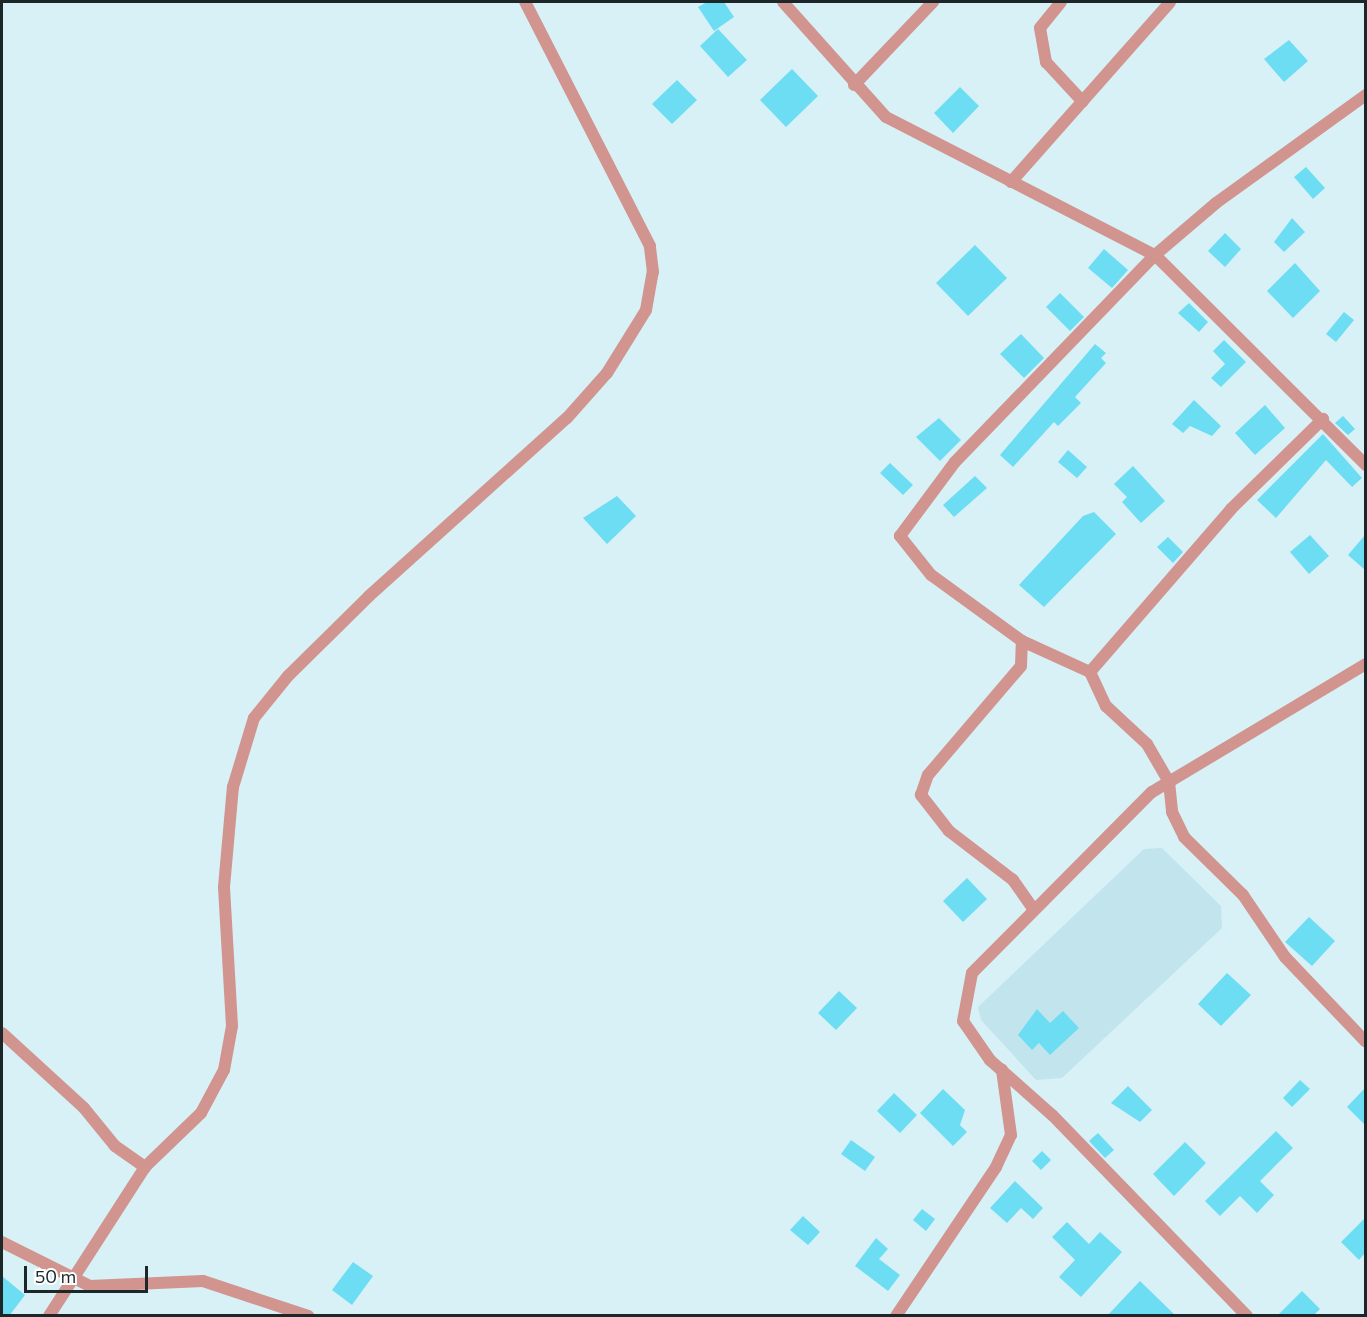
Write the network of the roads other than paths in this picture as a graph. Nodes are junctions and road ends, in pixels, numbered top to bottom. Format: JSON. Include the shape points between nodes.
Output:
{"nodes":[{"id":1,"x":525,"y":2,"type":"edge"},
{"id":2,"x":783,"y":2,"type":"edge"},
{"id":3,"x":933,"y":2,"type":"edge"},
{"id":4,"x":1061,"y":2,"type":"edge"},
{"id":5,"x":1170,"y":2,"type":"edge"},
{"id":6,"x":854,"y":85,"type":"junction"},
{"id":7,"x":1365,"y":94,"type":"edge"},
{"id":8,"x":1083,"y":102,"type":"junction"},
{"id":9,"x":1011,"y":182,"type":"junction"},
{"id":10,"x":1155,"y":255,"type":"junction"},
{"id":11,"x":1323,"y":419,"type":"junction"},
{"id":12,"x":1365,"y":463,"type":"edge"},
{"id":13,"x":1022,"y":641,"type":"junction"},
{"id":14,"x":1365,"y":664,"type":"edge"},
{"id":15,"x":1090,"y":672,"type":"junction"},
{"id":16,"x":1169,"y":782,"type":"junction"},
{"id":17,"x":1034,"y":910,"type":"junction"},
{"id":18,"x":2,"y":1033,"type":"edge"},
{"id":19,"x":1365,"y":1042,"type":"edge"},
{"id":20,"x":1002,"y":1070,"type":"junction"},
{"id":21,"x":145,"y":1167,"type":"junction"},
{"id":22,"x":2,"y":1242,"type":"edge"},
{"id":23,"x":73,"y":1281,"type":"junction"},
{"id":24,"x":49,"y":1316,"type":"edge"},
{"id":25,"x":308,"y":1316,"type":"edge"},
{"id":26,"x":896,"y":1316,"type":"edge"},
{"id":27,"x":1247,"y":1316,"type":"edge"}],
"edges":[{"from":1,"to":21,"type":"street","via":[[650,246],[653,272],[645,310],[606,373],[567,418],[369,596],[288,676],[254,718],[233,787],[224,887],[232,1026],[224,1070],[201,1113]]},
{"from":2,"to":6,"type":"street"},
{"from":3,"to":6,"type":"street"},
{"from":4,"to":8,"type":"street","via":[[1040,28],[1046,62]]},
{"from":5,"to":8,"type":"street"},
{"from":6,"to":9,"type":"street","via":[[886,117]]},
{"from":7,"to":10,"type":"street","via":[[1216,203]]},
{"from":8,"to":9,"type":"street"},
{"from":9,"to":10,"type":"street"},
{"from":10,"to":11,"type":"street"},
{"from":10,"to":13,"type":"street","via":[[955,462],[900,536],[931,575]]},
{"from":11,"to":12,"type":"street"},
{"from":11,"to":15,"type":"street","via":[[1231,509]]},
{"from":13,"to":15,"type":"street"},
{"from":13,"to":17,"type":"street","via":[[1022,666],[928,775],[921,795],[949,831],[1012,880]]},
{"from":14,"to":16,"type":"street"},
{"from":15,"to":16,"type":"street","via":[[1106,706],[1147,744]]},
{"from":16,"to":17,"type":"street"},
{"from":16,"to":19,"type":"street","via":[[1172,812],[1184,837],[1242,896],[1285,957]]},
{"from":17,"to":20,"type":"street","via":[[972,973],[963,1021]]},
{"from":18,"to":21,"type":"street","via":[[84,1108],[115,1146]]},
{"from":20,"to":26,"type":"street","via":[[1011,1135],[996,1167]]},
{"from":20,"to":27,"type":"street"},
{"from":21,"to":23,"type":"street"},
{"from":22,"to":23,"type":"street"},
{"from":23,"to":24,"type":"street"},
{"from":23,"to":25,"type":"street","via":[[90,1286],[203,1281]]}]}
